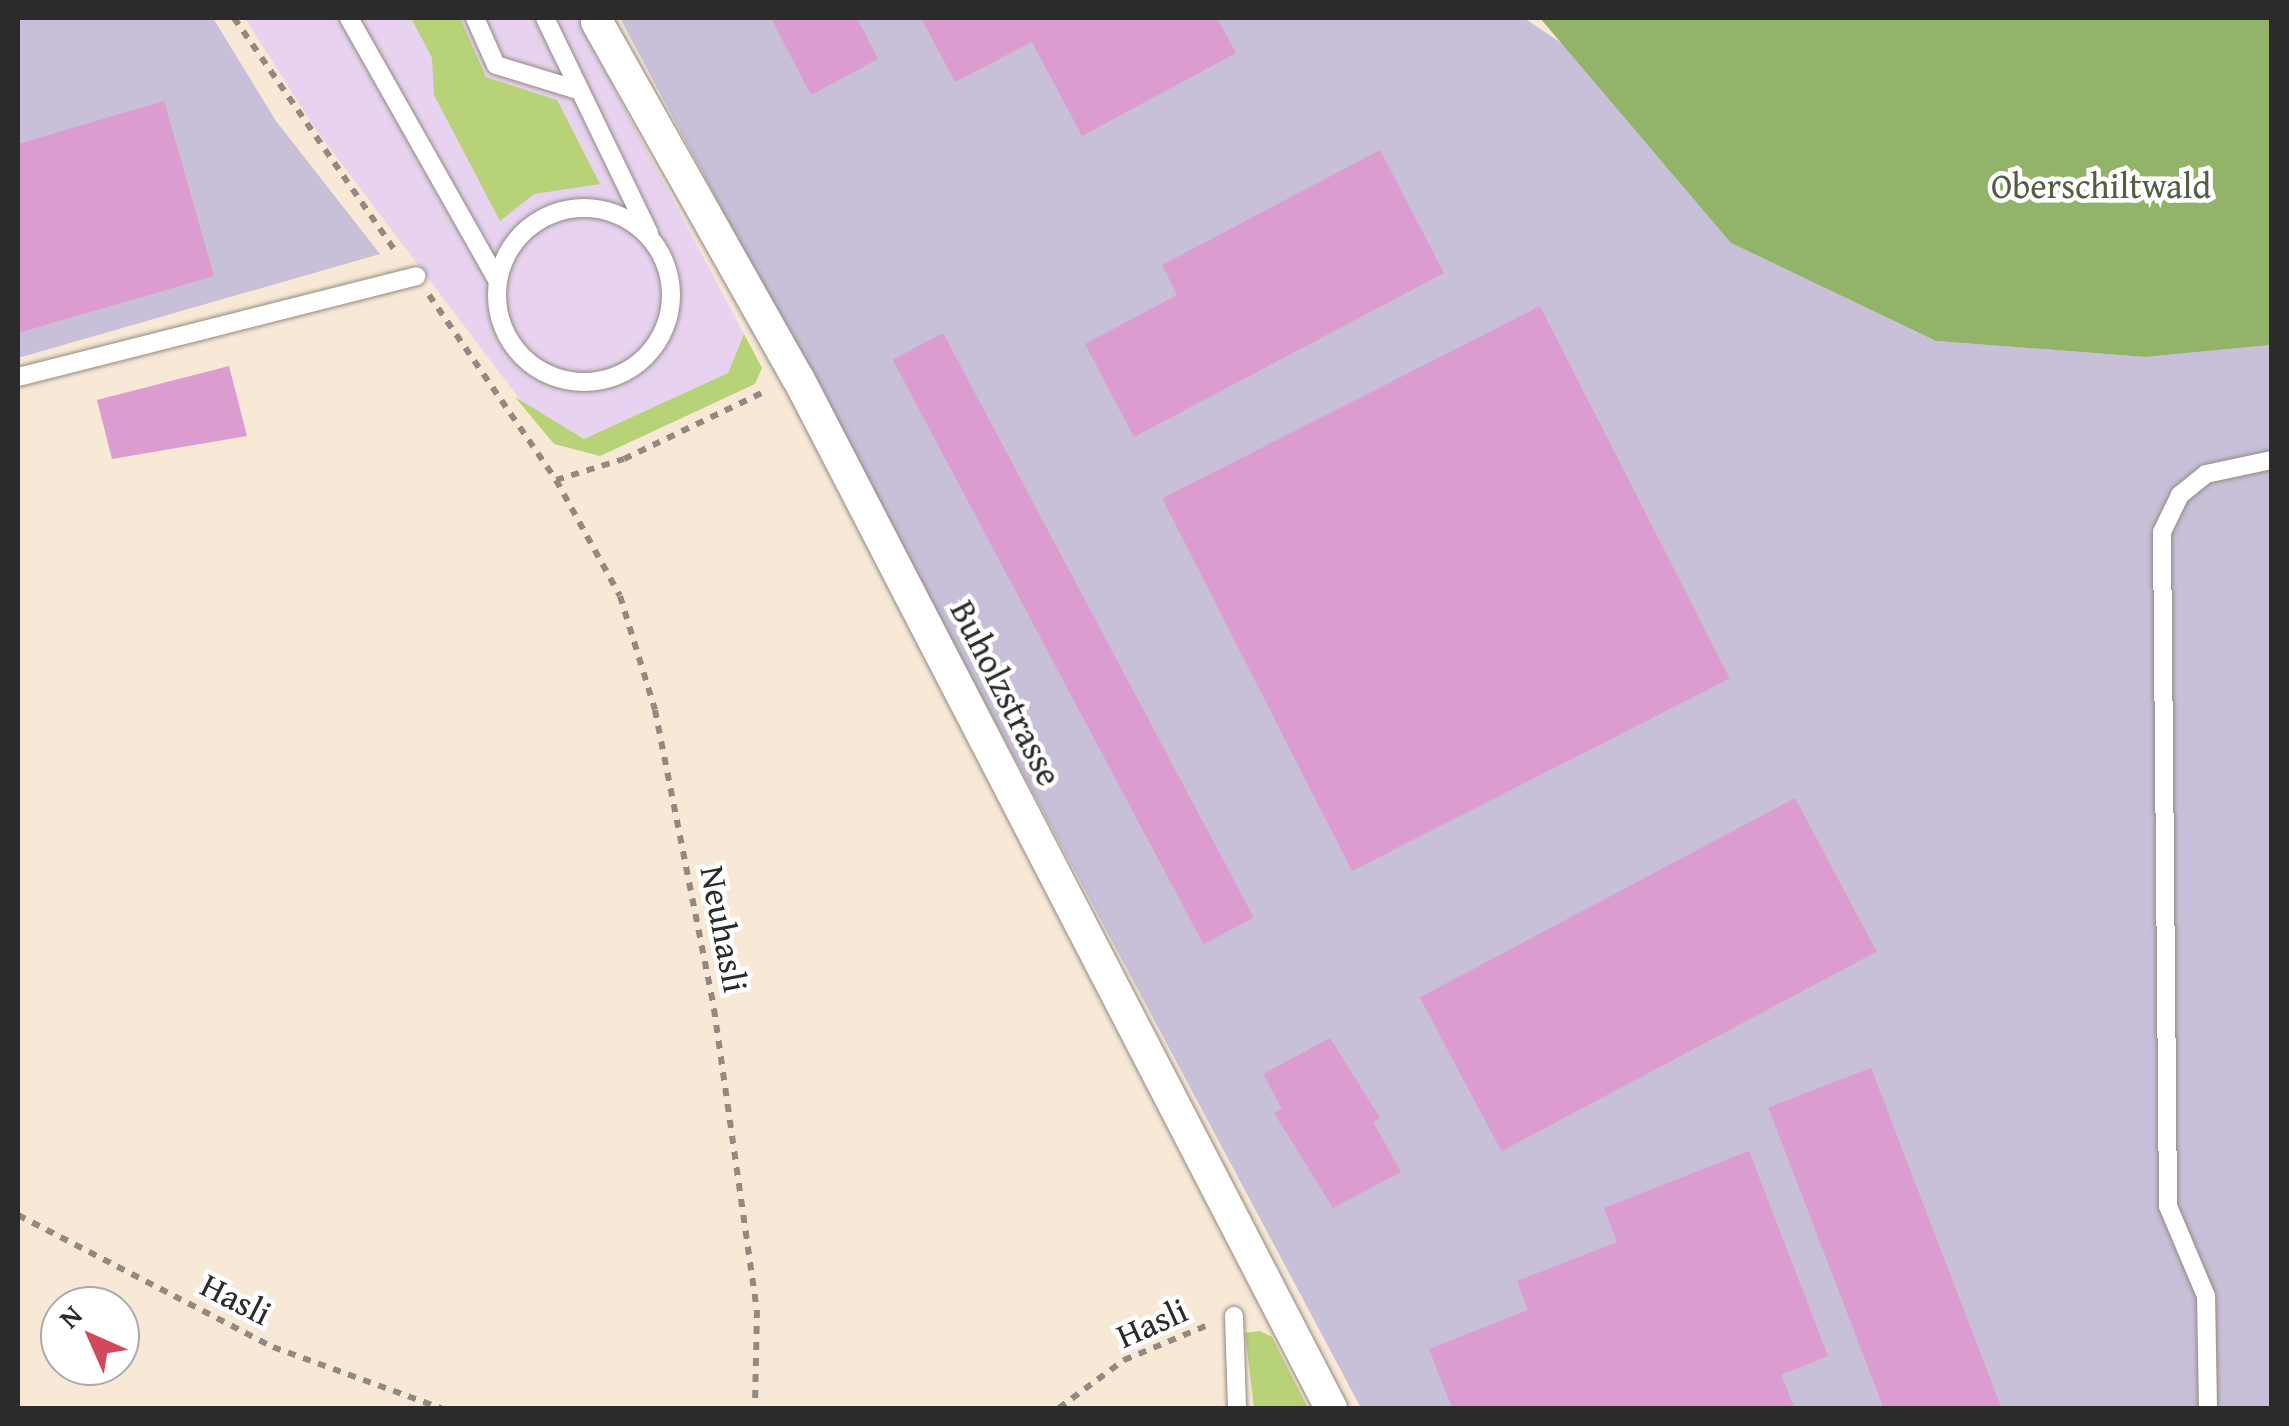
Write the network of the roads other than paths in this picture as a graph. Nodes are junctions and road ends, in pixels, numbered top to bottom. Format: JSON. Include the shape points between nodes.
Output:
{"nodes":[{"id":1,"x":349,"y":18,"type":"edge"},
{"id":2,"x":475,"y":18,"type":"edge"},
{"id":3,"x":545,"y":18,"type":"edge"},
{"id":4,"x":596,"y":20,"type":"edge"},
{"id":5,"x":578,"y":90,"type":"junction"},
{"id":6,"x":654,"y":241,"type":"junction"},
{"id":7,"x":416,"y":276,"type":"dead end"},
{"id":8,"x":497,"y":280,"type":"junction"},
{"id":9,"x":18,"y":376,"type":"edge"},
{"id":10,"x":2272,"y":460,"type":"edge"},
{"id":11,"x":1234,"y":1316,"type":"road end"},
{"id":12,"x":1237,"y":1408,"type":"edge"},
{"id":13,"x":1331,"y":1408,"type":"edge"},
{"id":14,"x":2208,"y":1408,"type":"edge"}],
"edges":[{"from":1,"to":8,"type":"lane"},
{"from":2,"to":5,"type":"lane","via":[[496,65]]},
{"from":3,"to":5,"type":"lane"},
{"from":4,"to":13,"type":"street","name":"Buholzstrasse","via":[[798,378]]},
{"from":5,"to":6,"type":"lane"},
{"from":6,"to":8,"type":"lane","via":[[612,213],[563,210],[521,237]]},
{"from":6,"to":8,"type":"lane","via":[[672,305],[662,336],[611,379],[543,373],[515,350],[499,317]]},
{"from":7,"to":9,"type":"lane"},
{"from":10,"to":14,"type":"lane","via":[[2206,474],[2180,495],[2162,532],[2168,1206],[2206,1296]]},
{"from":11,"to":12,"type":"lane"}]}
